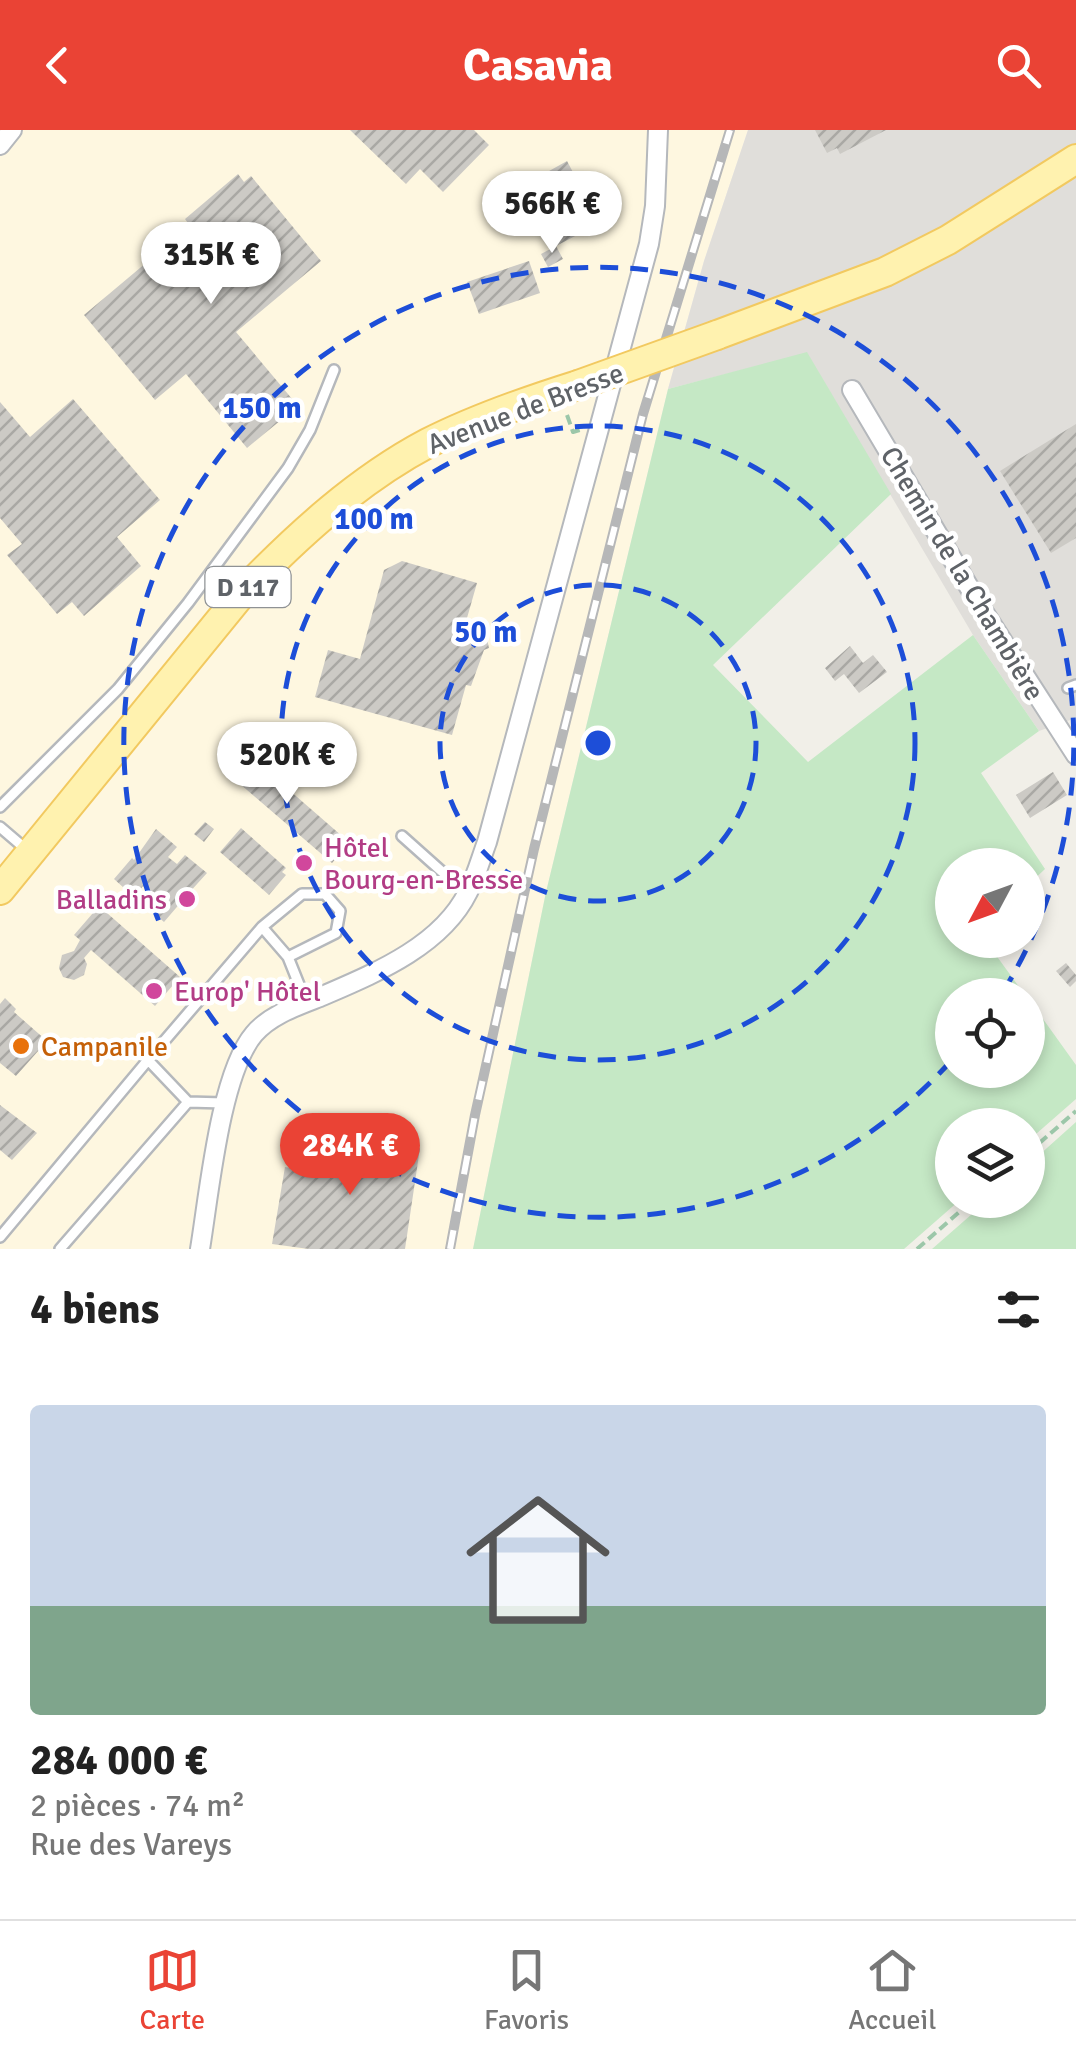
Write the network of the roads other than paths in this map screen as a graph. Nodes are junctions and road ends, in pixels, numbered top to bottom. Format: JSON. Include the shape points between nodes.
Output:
{"nodes":[{"id":1,"x":12,"y":130,"type":"edge"},
{"id":2,"x":658,"y":130,"type":"edge"},
{"id":3,"x":0,"y":145,"type":"edge"},
{"id":4,"x":1076,"y":159,"type":"edge"},
{"id":5,"x":334,"y":370,"type":"dead end"},
{"id":6,"x":852,"y":390,"type":"dead end"},
{"id":7,"x":1076,"y":756,"type":"edge"},
{"id":8,"x":0,"y":807,"type":"edge"},
{"id":9,"x":0,"y":827,"type":"edge"},
{"id":10,"x":402,"y":836,"type":"dead end"},
{"id":11,"x":32,"y":854,"type":"junction"},
{"id":12,"x":0,"y":890,"type":"edge"},
{"id":13,"x":468,"y":895,"type":"junction"},
{"id":14,"x":262,"y":927,"type":"junction"},
{"id":15,"x":288,"y":957,"type":"junction"},
{"id":16,"x":306,"y":1002,"type":"junction"},
{"id":17,"x":148,"y":1060,"type":"junction"},
{"id":18,"x":188,"y":1102,"type":"junction"},
{"id":19,"x":226,"y":1103,"type":"junction"},
{"id":20,"x":0,"y":1237,"type":"edge"},
{"id":21,"x":60,"y":1249,"type":"edge"},
{"id":22,"x":200,"y":1249,"type":"edge"}],
"edges":[{"from":1,"to":3,"type":"street"},
{"from":2,"to":13,"type":"street","via":[[649,244]]},
{"from":4,"to":11,"type":"main road","name":"Avenue de Bresse","number":"D 117","bridge":true,"via":[[885,272],[474,421],[386,470],[284,550],[243,592]]},
{"from":5,"to":8,"type":"lane","via":[[288,468],[188,603],[118,689]]},
{"from":6,"to":7,"type":"street","name":"Chemin de la Chambière"},
{"from":9,"to":11,"type":"lane"},
{"from":10,"to":13,"type":"lane"},
{"from":11,"to":12,"type":"main road","name":"Avenue de Bresse","number":"D 117"},
{"from":13,"to":16,"type":"street","via":[[417,948]]},
{"from":14,"to":15,"type":"lane"},
{"from":14,"to":15,"type":"lane","via":[[302,894],[325,894],[340,911],[336,932]]},
{"from":14,"to":17,"type":"lane"},
{"from":15,"to":16,"type":"lane"},
{"from":16,"to":19,"type":"street","via":[[254,1034]]},
{"from":17,"to":18,"type":"lane"},
{"from":17,"to":20,"type":"lane"},
{"from":18,"to":19,"type":"lane"},
{"from":18,"to":21,"type":"lane"},
{"from":19,"to":22,"type":"street"}]}
